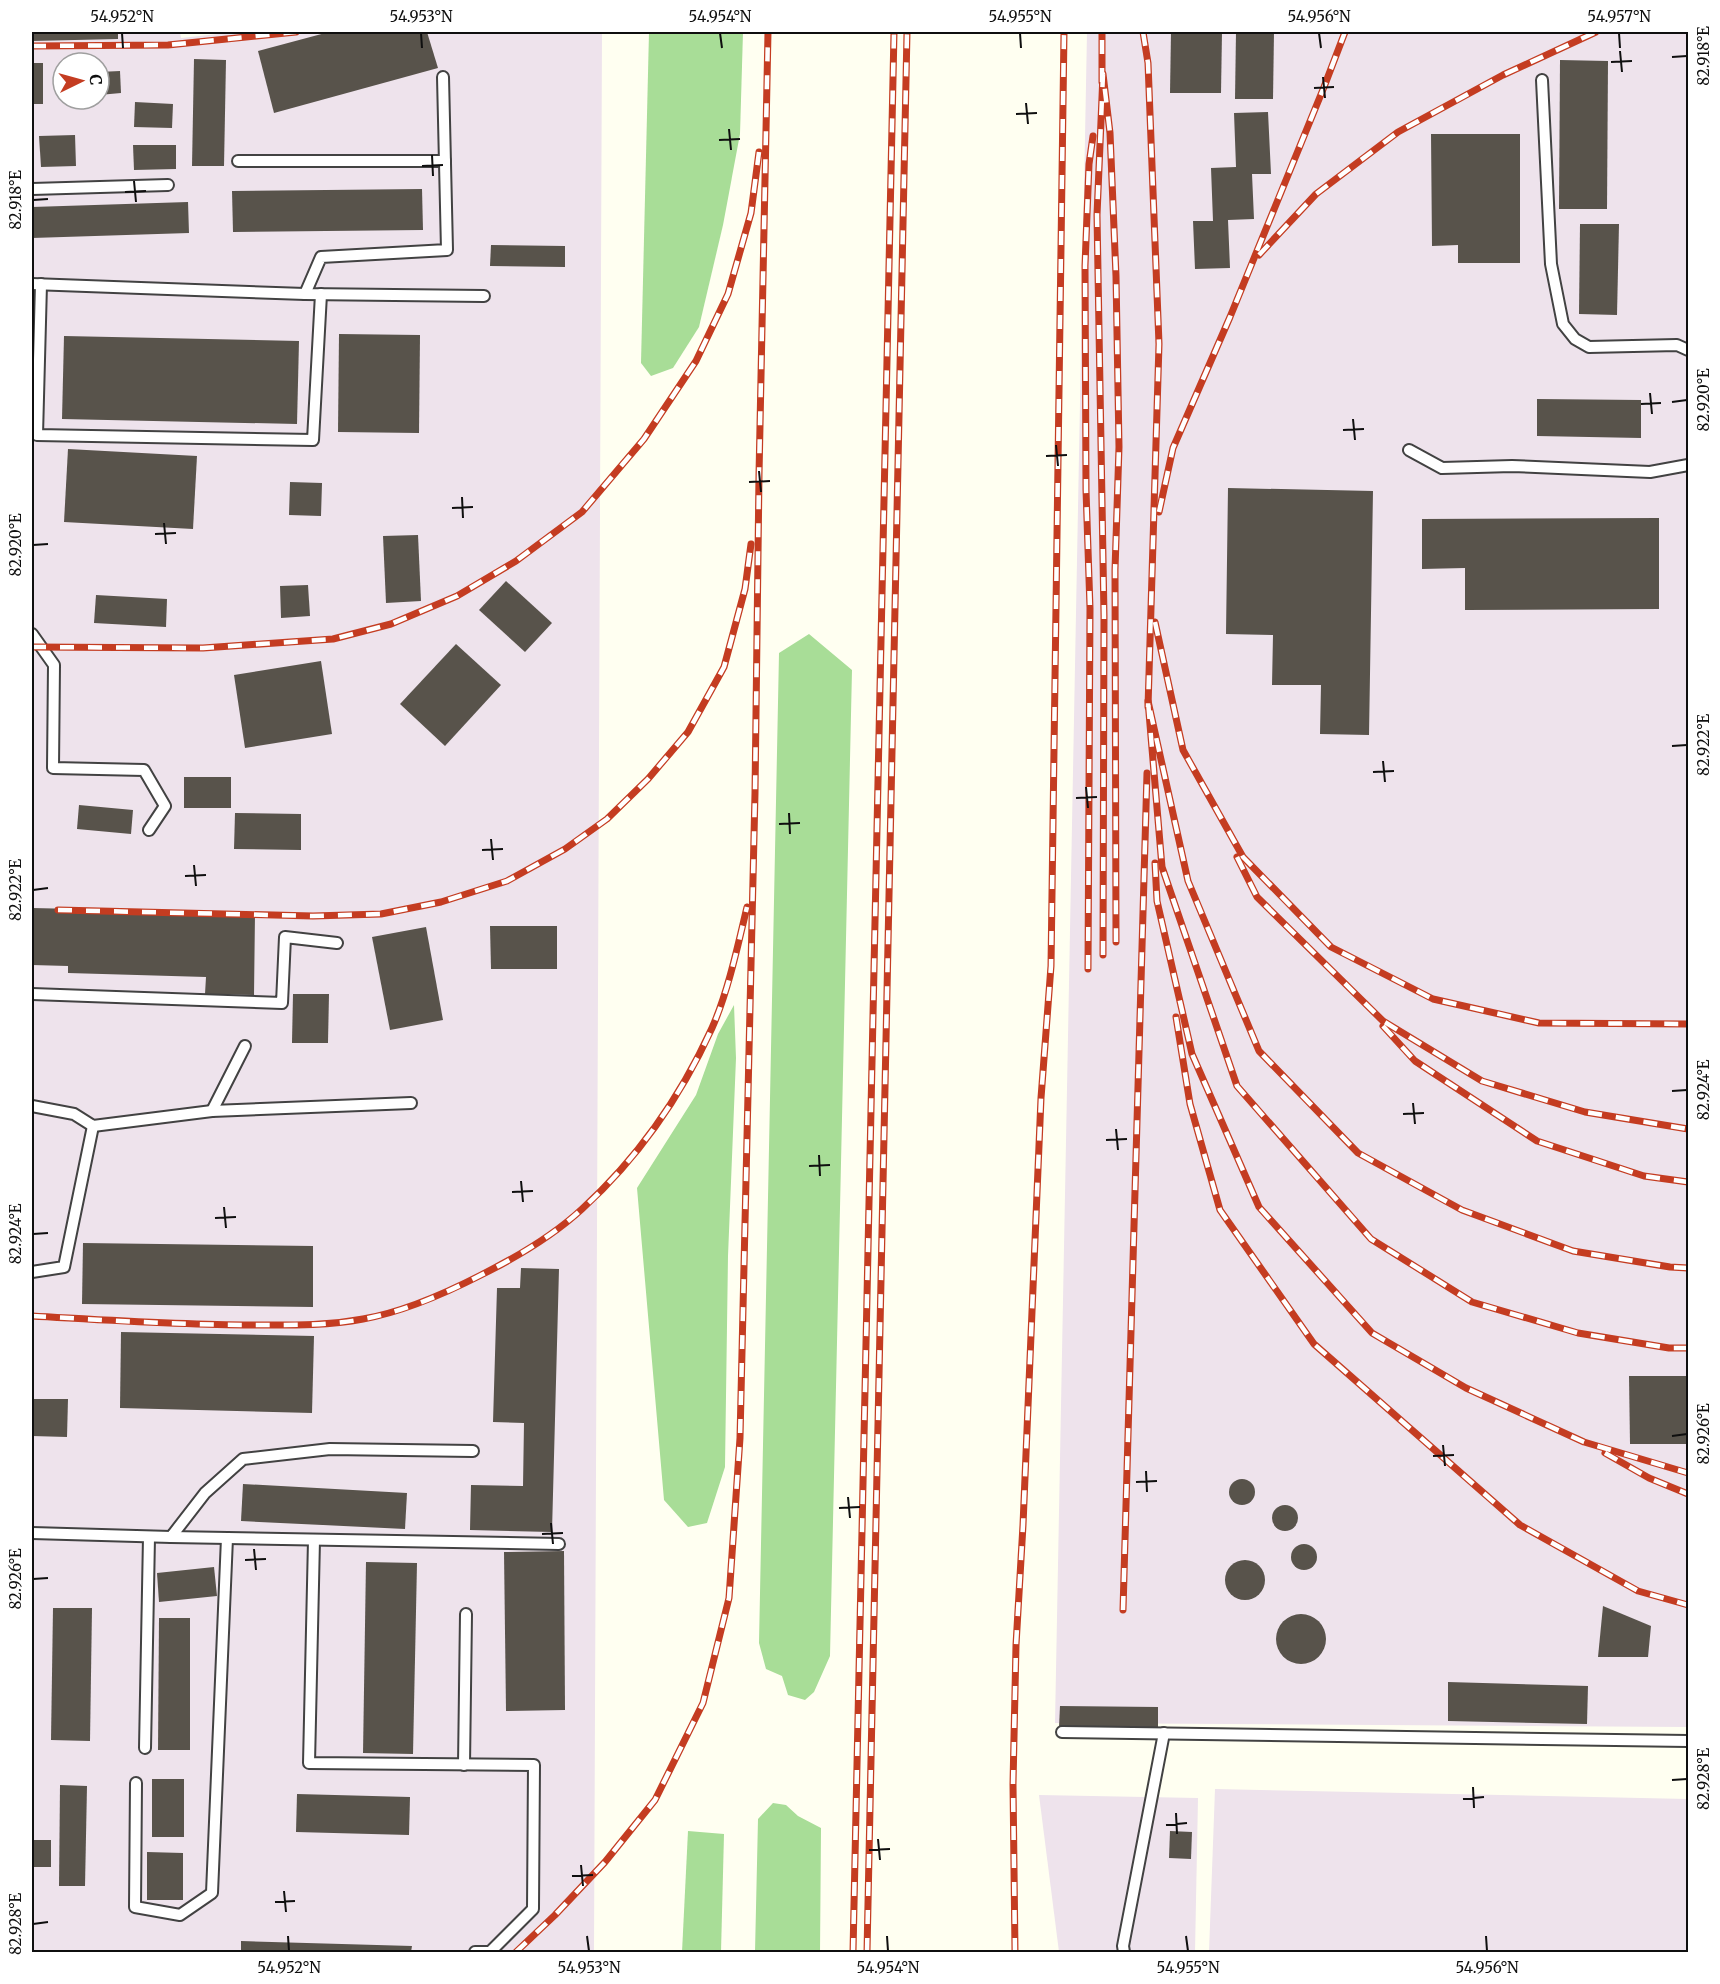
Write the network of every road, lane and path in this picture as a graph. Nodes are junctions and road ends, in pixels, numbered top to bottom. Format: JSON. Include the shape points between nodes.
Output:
{"nodes":[{"id":1,"x":443,"y":77,"type":"dead end"},
{"id":2,"x":1542,"y":80,"type":"dead end"},
{"id":3,"x":445,"y":161,"type":"junction"},
{"id":4,"x":238,"y":162,"type":"dead end"},
{"id":5,"x":168,"y":185,"type":"dead end"},
{"id":6,"x":32,"y":189,"type":"edge"},
{"id":7,"x":36,"y":284,"type":"edge"},
{"id":8,"x":305,"y":294,"type":"junction"},
{"id":9,"x":321,"y":294,"type":"junction"},
{"id":10,"x":484,"y":296,"type":"dead end"},
{"id":11,"x":1689,"y":350,"type":"edge"},
{"id":12,"x":1409,"y":450,"type":"dead end"},
{"id":13,"x":1689,"y":465,"type":"edge"},
{"id":14,"x":32,"y":634,"type":"edge"},
{"id":15,"x":149,"y":830,"type":"dead end"},
{"id":16,"x":338,"y":943,"type":"dead end"},
{"id":17,"x":32,"y":994,"type":"edge"},
{"id":18,"x":246,"y":1046,"type":"dead end"},
{"id":19,"x":411,"y":1103,"type":"dead end"},
{"id":20,"x":32,"y":1106,"type":"edge"},
{"id":21,"x":212,"y":1111,"type":"junction"},
{"id":22,"x":93,"y":1126,"type":"junction"},
{"id":23,"x":32,"y":1272,"type":"edge"},
{"id":24,"x":473,"y":1451,"type":"dead end"},
{"id":25,"x":32,"y":1533,"type":"edge"},
{"id":26,"x":149,"y":1537,"type":"junction"},
{"id":27,"x":171,"y":1538,"type":"junction"},
{"id":28,"x":227,"y":1538,"type":"junction"},
{"id":29,"x":314,"y":1540,"type":"junction"},
{"id":30,"x":559,"y":1544,"type":"dead end"},
{"id":31,"x":466,"y":1614,"type":"dead end"},
{"id":32,"x":1062,"y":1732,"type":"dead end"},
{"id":33,"x":1164,"y":1733,"type":"junction"},
{"id":34,"x":1689,"y":1742,"type":"edge"},
{"id":35,"x":145,"y":1748,"type":"dead end"},
{"id":36,"x":464,"y":1765,"type":"junction"},
{"id":37,"x":136,"y":1783,"type":"dead end"},
{"id":38,"x":475,"y":1953,"type":"edge"},
{"id":39,"x":1124,"y":1953,"type":"edge"}],
"edges":[{"from":1,"to":3,"type":"lane"},
{"from":2,"to":11,"type":"lane","via":[[1551,264],[1563,324],[1575,339],[1589,347],[1677,345]]},
{"from":3,"to":4,"type":"lane"},
{"from":3,"to":8,"type":"lane","via":[[447,250],[321,257]]},
{"from":5,"to":6,"type":"lane"},
{"from":7,"to":8,"type":"lane"},
{"from":7,"to":9,"type":"lane","via":[[37,435],[314,440]]},
{"from":8,"to":9,"type":"lane"},
{"from":9,"to":10,"type":"lane"},
{"from":12,"to":13,"type":"lane","via":[[1442,468],[1512,466],[1650,472]]},
{"from":14,"to":15,"type":"lane","via":[[54,665],[53,768],[144,770],[165,806]]},
{"from":16,"to":17,"type":"lane","via":[[285,937],[282,1003]]},
{"from":18,"to":21,"type":"lane"},
{"from":19,"to":21,"type":"lane"},
{"from":20,"to":22,"type":"lane","via":[[74,1114]]},
{"from":21,"to":22,"type":"lane"},
{"from":22,"to":23,"type":"lane","via":[[64,1267]]},
{"from":24,"to":27,"type":"lane","via":[[330,1449],[243,1459],[205,1493]]},
{"from":25,"to":26,"type":"lane"},
{"from":26,"to":27,"type":"lane"},
{"from":26,"to":35,"type":"lane"},
{"from":27,"to":28,"type":"lane"},
{"from":28,"to":29,"type":"lane"},
{"from":28,"to":37,"type":"lane","via":[[212,1893],[180,1915],[135,1907]]},
{"from":29,"to":30,"type":"lane"},
{"from":29,"to":36,"type":"lane","via":[[309,1763]]},
{"from":31,"to":36,"type":"lane"},
{"from":32,"to":33,"type":"lane"},
{"from":33,"to":34,"type":"lane"},
{"from":33,"to":39,"type":"lane"},
{"from":36,"to":38,"type":"lane","via":[[534,1765],[533,1909],[490,1952]]}]}
